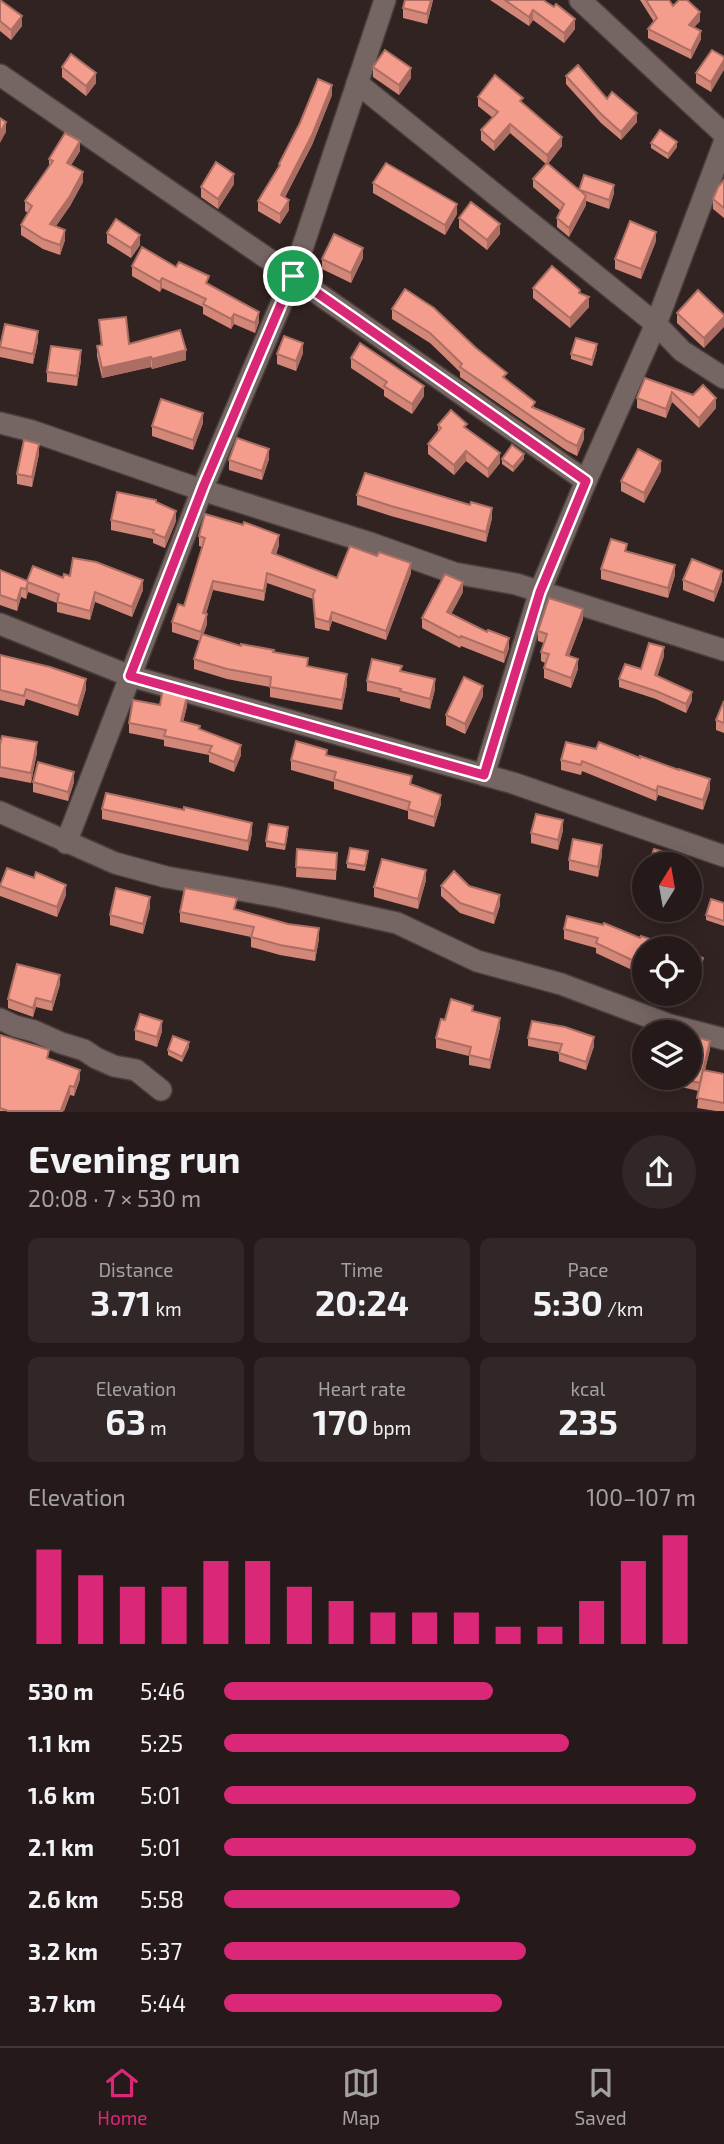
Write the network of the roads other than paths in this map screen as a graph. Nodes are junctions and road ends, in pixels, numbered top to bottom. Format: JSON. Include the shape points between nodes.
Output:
{"nodes":[{"id":1,"x":384,"y":0,"type":"edge"},
{"id":2,"x":580,"y":0,"type":"edge"},
{"id":3,"x":0,"y":75,"type":"edge"},
{"id":4,"x":357,"y":83,"type":"junction"},
{"id":5,"x":724,"y":134,"type":"edge"},
{"id":6,"x":724,"y":143,"type":"edge"},
{"id":7,"x":293,"y":276,"type":"junction"},
{"id":8,"x":656,"y":324,"type":"junction"},
{"id":9,"x":724,"y":378,"type":"edge"},
{"id":10,"x":0,"y":423,"type":"edge"},
{"id":11,"x":586,"y":481,"type":"junction"},
{"id":12,"x":202,"y":490,"type":"junction"},
{"id":13,"x":540,"y":592,"type":"junction"},
{"id":14,"x":0,"y":624,"type":"edge"},
{"id":15,"x":724,"y":650,"type":"edge"},
{"id":16,"x":130,"y":676,"type":"junction"},
{"id":17,"x":484,"y":775,"type":"junction"},
{"id":18,"x":0,"y":812,"type":"edge"},
{"id":19,"x":66,"y":843,"type":"junction"},
{"id":20,"x":724,"y":856,"type":"edge"},
{"id":21,"x":0,"y":1019,"type":"edge"},
{"id":22,"x":724,"y":1039,"type":"edge"},
{"id":23,"x":161,"y":1090,"type":"dead end"}],
"edges":[{"from":1,"to":4,"type":"street"},
{"from":2,"to":5,"type":"street"},
{"from":3,"to":7,"type":"street"},
{"from":4,"to":7,"type":"street"},
{"from":4,"to":8,"type":"street"},
{"from":6,"to":8,"type":"street"},
{"from":7,"to":11,"type":"street"},
{"from":7,"to":12,"type":"street"},
{"from":8,"to":9,"type":"street","via":[[682,351]]},
{"from":8,"to":11,"type":"street"},
{"from":10,"to":12,"type":"street"},
{"from":11,"to":13,"type":"street"},
{"from":12,"to":13,"type":"street","via":[[454,573]]},
{"from":12,"to":16,"type":"street"},
{"from":13,"to":15,"type":"street"},
{"from":13,"to":17,"type":"street"},
{"from":14,"to":16,"type":"street"},
{"from":16,"to":17,"type":"street"},
{"from":16,"to":19,"type":"street"},
{"from":17,"to":20,"type":"street"},
{"from":18,"to":19,"type":"street"},
{"from":19,"to":22,"type":"street","via":[[166,877],[397,923],[477,961]]},
{"from":21,"to":23,"type":"street","via":[[114,1066],[136,1070]]}]}
